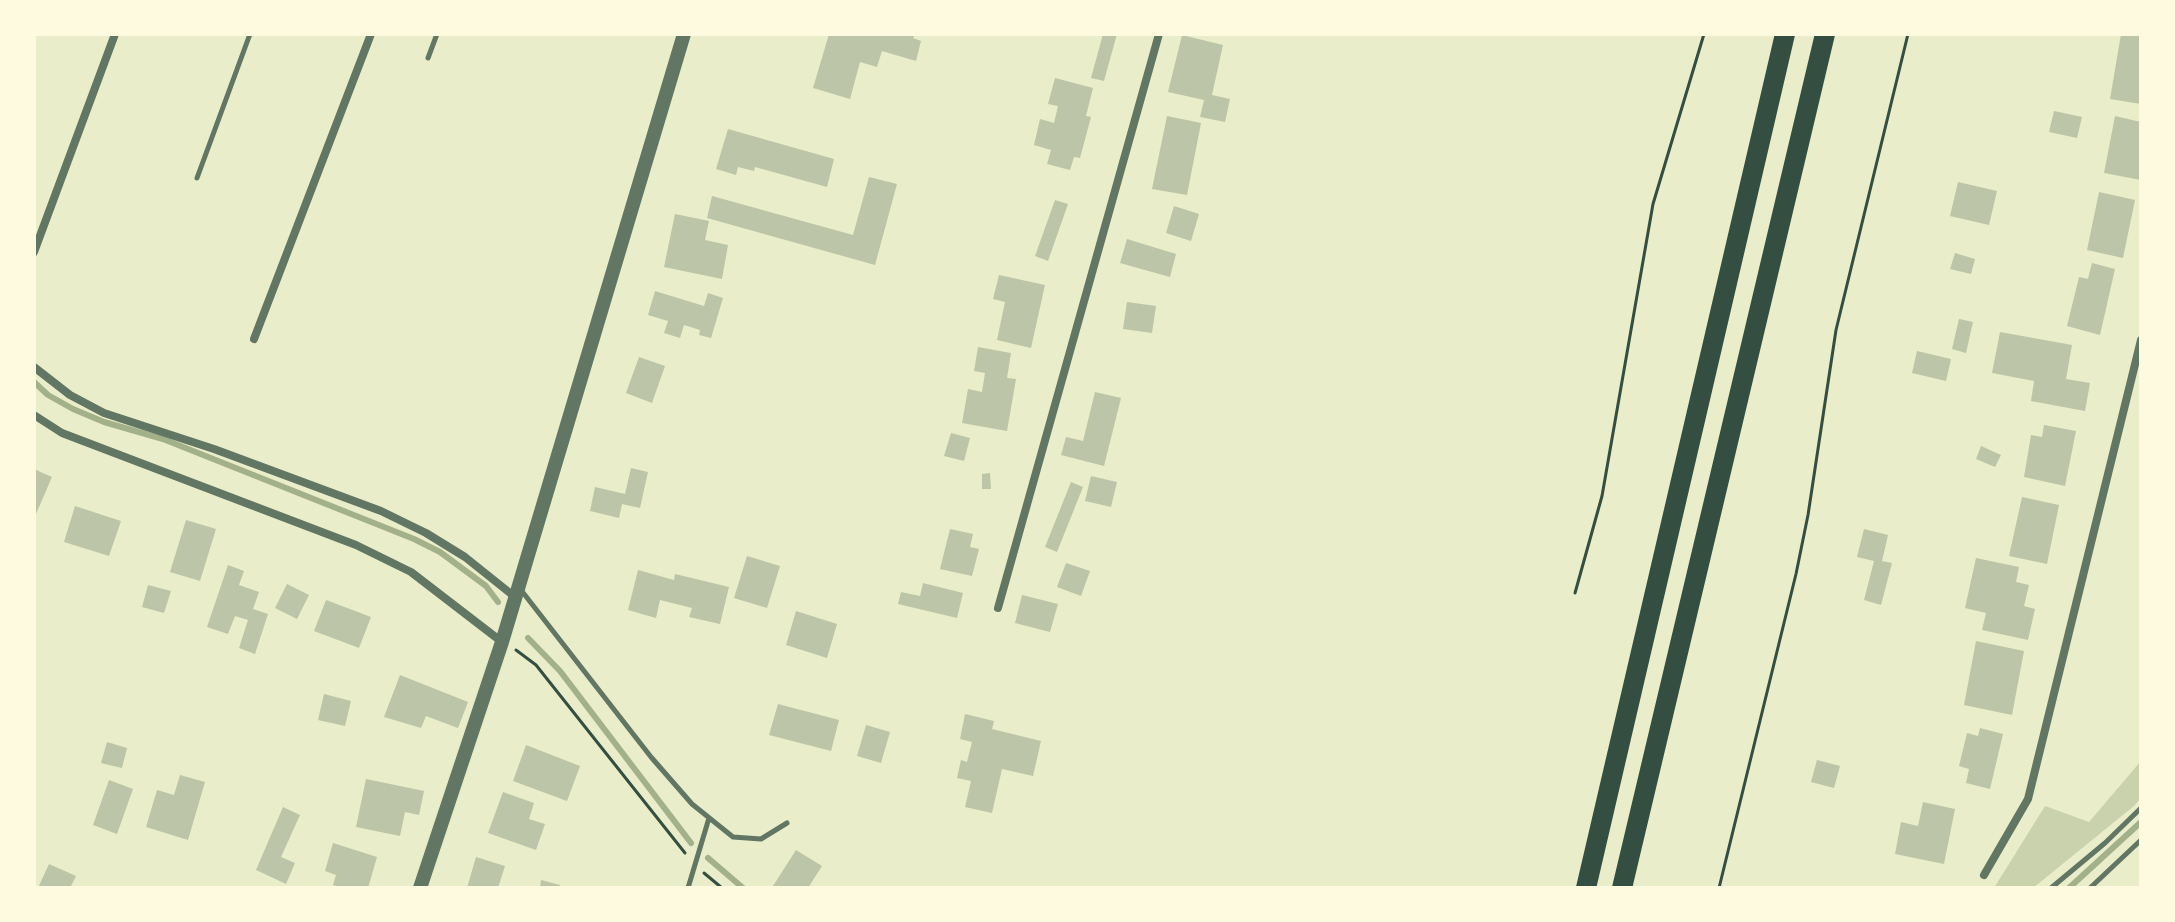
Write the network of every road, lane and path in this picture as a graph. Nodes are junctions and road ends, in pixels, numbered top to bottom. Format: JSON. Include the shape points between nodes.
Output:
{"nodes":[{"id":1,"x":115,"y":34,"type":"edge"},
{"id":2,"x":250,"y":34,"type":"edge"},
{"id":3,"x":371,"y":34,"type":"edge"},
{"id":4,"x":437,"y":34,"type":"edge"},
{"id":5,"x":684,"y":34,"type":"edge"},
{"id":6,"x":1159,"y":34,"type":"edge"},
{"id":7,"x":1704,"y":34,"type":"edge"},
{"id":8,"x":1785,"y":34,"type":"edge"},
{"id":9,"x":1825,"y":34,"type":"edge"},
{"id":10,"x":1908,"y":34,"type":"edge"},
{"id":11,"x":428,"y":58,"type":"dead end"},
{"id":12,"x":197,"y":178,"type":"dead end"},
{"id":13,"x":34,"y":252,"type":"edge"},
{"id":14,"x":254,"y":339,"type":"dead end"},
{"id":15,"x":2141,"y":340,"type":"edge"},
{"id":16,"x":34,"y":367,"type":"edge"},
{"id":17,"x":34,"y":415,"type":"edge"},
{"id":18,"x":516,"y":592,"type":"junction"},
{"id":19,"x":1575,"y":593,"type":"dead end"},
{"id":20,"x":998,"y":608,"type":"dead end"},
{"id":21,"x":502,"y":642,"type":"junction"},
{"id":22,"x":2141,"y":808,"type":"edge"},
{"id":23,"x":709,"y":818,"type":"junction"},
{"id":24,"x":787,"y":823,"type":"dead end"},
{"id":25,"x":2141,"y":840,"type":"edge"},
{"id":26,"x":695,"y":865,"type":"junction"},
{"id":27,"x":1984,"y":875,"type":"dead end"},
{"id":28,"x":420,"y":888,"type":"edge"},
{"id":29,"x":688,"y":888,"type":"edge"},
{"id":30,"x":722,"y":888,"type":"edge"},
{"id":31,"x":1586,"y":888,"type":"edge"},
{"id":32,"x":1622,"y":888,"type":"edge"},
{"id":33,"x":1719,"y":888,"type":"edge"},
{"id":34,"x":2051,"y":888,"type":"edge"},
{"id":35,"x":2090,"y":888,"type":"edge"}],
"edges":[{"from":1,"to":13,"type":"street"},
{"from":2,"to":12,"type":"lane"},
{"from":3,"to":14,"type":"street"},
{"from":4,"to":11,"type":"lane"},
{"from":5,"to":18,"type":"street"},
{"from":6,"to":20,"type":"street"},
{"from":7,"to":19,"type":"path","via":[[1653,204],[1602,496]]},
{"from":8,"to":31,"type":"highway"},
{"from":9,"to":32,"type":"highway"},
{"from":10,"to":33,"type":"path","via":[[1836,330],[1796,574]]},
{"from":15,"to":27,"type":"street","via":[[2028,799]]},
{"from":16,"to":18,"type":"street","via":[[104,413],[381,511],[426,533]]},
{"from":17,"to":21,"type":"street","via":[[62,433],[370,552],[411,572]]},
{"from":18,"to":21,"type":"street"},
{"from":18,"to":23,"type":"lane","via":[[651,757]]},
{"from":21,"to":26,"type":"path","via":[[536,665]]},
{"from":21,"to":28,"type":"street"},
{"from":22,"to":34,"type":"lane"},
{"from":23,"to":24,"type":"lane","via":[[733,837],[761,839]]},
{"from":23,"to":26,"type":"lane"},
{"from":25,"to":35,"type":"lane"},
{"from":26,"to":29,"type":"lane"},
{"from":26,"to":30,"type":"path"}]}
